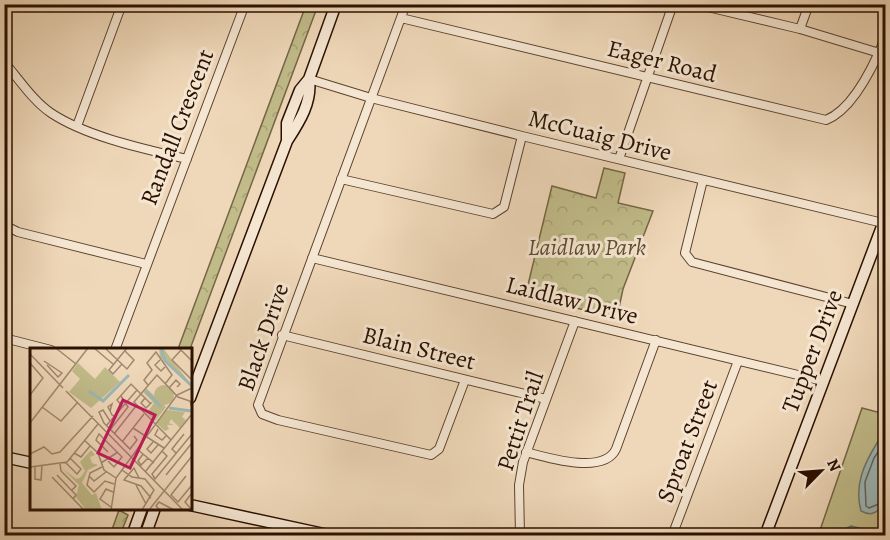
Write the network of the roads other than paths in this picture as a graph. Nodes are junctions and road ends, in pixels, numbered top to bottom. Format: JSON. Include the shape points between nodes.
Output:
{"nodes":[{"id":1,"x":122,"y":4,"type":"edge"},
{"id":2,"x":245,"y":4,"type":"edge"},
{"id":3,"x":336,"y":4,"type":"edge"},
{"id":4,"x":406,"y":4,"type":"edge"},
{"id":5,"x":673,"y":4,"type":"edge"},
{"id":6,"x":695,"y":4,"type":"edge"},
{"id":7,"x":809,"y":4,"type":"edge"},
{"id":8,"x":401,"y":18,"type":"junction"},
{"id":9,"x":800,"y":29,"type":"junction"},
{"id":10,"x":885,"y":36,"type":"edge"},
{"id":11,"x":883,"y":53,"type":"edge"},
{"id":12,"x":4,"y":62,"type":"edge"},
{"id":13,"x":647,"y":78,"type":"junction"},
{"id":14,"x":309,"y":79,"type":"junction"},
{"id":15,"x":371,"y":98,"type":"junction"},
{"id":16,"x":77,"y":126,"type":"junction"},
{"id":17,"x":522,"y":136,"type":"junction"},
{"id":18,"x":187,"y":159,"type":"junction"},
{"id":19,"x":619,"y":159,"type":"junction"},
{"id":20,"x":341,"y":179,"type":"junction"},
{"id":21,"x":703,"y":180,"type":"junction"},
{"id":22,"x":884,"y":219,"type":"edge"},
{"id":23,"x":4,"y":225,"type":"edge"},
{"id":24,"x":312,"y":258,"type":"junction"},
{"id":25,"x":146,"y":264,"type":"junction"},
{"id":26,"x":853,"y":304,"type":"junction"},
{"id":27,"x":575,"y":321,"type":"junction"},
{"id":28,"x":282,"y":335,"type":"junction"},
{"id":29,"x":4,"y":338,"type":"edge"},
{"id":30,"x":656,"y":340,"type":"junction"},
{"id":31,"x":43,"y":348,"type":"edge"},
{"id":32,"x":116,"y":348,"type":"edge"},
{"id":33,"x":738,"y":360,"type":"junction"},
{"id":34,"x":465,"y":380,"type":"junction"},
{"id":35,"x":823,"y":381,"type":"junction"},
{"id":36,"x":192,"y":393,"type":"edge"},
{"id":37,"x":546,"y":399,"type":"junction"},
{"id":38,"x":526,"y":453,"type":"junction"},
{"id":39,"x":4,"y":457,"type":"edge"},
{"id":40,"x":30,"y":463,"type":"edge"},
{"id":41,"x":192,"y":506,"type":"edge"},
{"id":42,"x":141,"y":510,"type":"edge"},
{"id":43,"x":154,"y":510,"type":"edge"},
{"id":44,"x":294,"y":531,"type":"edge"},
{"id":45,"x":132,"y":536,"type":"edge"},
{"id":46,"x":145,"y":536,"type":"edge"},
{"id":47,"x":333,"y":536,"type":"edge"},
{"id":48,"x":520,"y":536,"type":"edge"},
{"id":49,"x":672,"y":536,"type":"edge"},
{"id":50,"x":765,"y":536,"type":"edge"}],
"edges":[{"from":1,"to":16,"type":"street"},
{"from":2,"to":18,"type":"street","name":"Randall Crescent"},
{"from":3,"to":14,"type":"street"},
{"from":4,"to":8,"type":"street","name":"Black Drive"},
{"from":5,"to":13,"type":"street"},
{"from":6,"to":9,"type":"street"},
{"from":7,"to":9,"type":"street"},
{"from":8,"to":13,"type":"street","name":"Eager Road"},
{"from":8,"to":15,"type":"street","name":"Black Drive"},
{"from":9,"to":11,"type":"street"},
{"from":10,"to":11,"type":"street"},
{"from":11,"to":13,"type":"street","name":"Eager Road","via":[[840,112],[826,120]]},
{"from":12,"to":16,"type":"street","via":[[49,112]]},
{"from":13,"to":19,"type":"street"},
{"from":14,"to":15,"type":"street","name":"McCuaig Drive"},
{"from":14,"to":36,"type":"street","via":[[311,94],[287,141]]},
{"from":15,"to":17,"type":"street","name":"McCuaig Drive"},
{"from":15,"to":20,"type":"street","name":"Black Drive"},
{"from":16,"to":18,"type":"street"},
{"from":17,"to":19,"type":"street","name":"McCuaig Drive"},
{"from":17,"to":20,"type":"street","via":[[504,207],[493,214]]},
{"from":18,"to":25,"type":"street","name":"Randall Crescent"},
{"from":19,"to":21,"type":"street","name":"McCuaig Drive"},
{"from":20,"to":24,"type":"street","name":"Black Drive"},
{"from":21,"to":22,"type":"street","name":"McCuaig Drive"},
{"from":21,"to":26,"type":"street","via":[[685,253],[692,262]]},
{"from":22,"to":26,"type":"street","name":"Tupper Drive"},
{"from":23,"to":25,"type":"street","via":[[18,232]]},
{"from":24,"to":27,"type":"street","name":"Laidlaw Drive"},
{"from":24,"to":28,"type":"street","name":"Black Drive"},
{"from":25,"to":32,"type":"street","name":"Randall Crescent"},
{"from":26,"to":35,"type":"street","name":"Tupper Drive"},
{"from":27,"to":30,"type":"street","name":"Laidlaw Drive"},
{"from":27,"to":37,"type":"street","name":"Pettit Trail"},
{"from":28,"to":34,"type":"street","name":"Blain Street"},
{"from":28,"to":34,"type":"street","name":"Black Drive","via":[[258,405],[262,414],[278,420],[431,455],[439,449]]},
{"from":29,"to":31,"type":"street"},
{"from":30,"to":33,"type":"street","name":"Laidlaw Drive"},
{"from":30,"to":38,"type":"street","via":[[610,458],[599,462],[563,462]]},
{"from":33,"to":35,"type":"street","name":"Laidlaw Drive"},
{"from":33,"to":49,"type":"street","name":"Sproat Street"},
{"from":34,"to":37,"type":"street","name":"Blain Street"},
{"from":35,"to":50,"type":"street","name":"Tupper Drive"},
{"from":37,"to":38,"type":"street","name":"Pettit Trail"},
{"from":38,"to":48,"type":"street","name":"Pettit Trail","via":[[519,485]]},
{"from":39,"to":40,"type":"street"},
{"from":41,"to":44,"type":"street"},
{"from":42,"to":45,"type":"street"},
{"from":43,"to":46,"type":"street"},
{"from":44,"to":47,"type":"street"}]}
